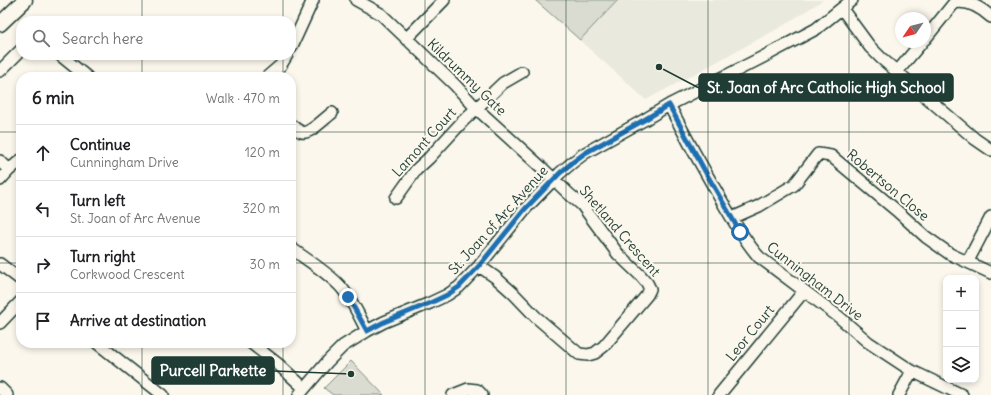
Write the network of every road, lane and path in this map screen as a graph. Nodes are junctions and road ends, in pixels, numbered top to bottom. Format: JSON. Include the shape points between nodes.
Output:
{"nodes":[{"id":1,"x":25,"y":0,"type":"edge"},
{"id":2,"x":312,"y":0,"type":"edge"},
{"id":3,"x":356,"y":0,"type":"edge"},
{"id":4,"x":444,"y":0,"type":"edge"},
{"id":5,"x":852,"y":0,"type":"edge"},
{"id":6,"x":842,"y":9,"type":"junction"},
{"id":7,"x":991,"y":17,"type":"edge"},
{"id":8,"x":0,"y":24,"type":"edge"},
{"id":9,"x":931,"y":31,"type":"edge"},
{"id":10,"x":296,"y":37,"type":"edge"},
{"id":11,"x":406,"y":39,"type":"junction"},
{"id":12,"x":917,"y":48,"type":"edge"},
{"id":13,"x":16,"y":55,"type":"edge"},
{"id":14,"x":66,"y":60,"type":"edge"},
{"id":15,"x":284,"y":60,"type":"edge"},
{"id":16,"x":0,"y":71,"type":"edge"},
{"id":17,"x":81,"y":72,"type":"edge"},
{"id":18,"x":273,"y":72,"type":"edge"},
{"id":19,"x":522,"y":72,"type":"dead end"},
{"id":20,"x":897,"y":72,"type":"junction"},
{"id":21,"x":669,"y":105,"type":"junction"},
{"id":22,"x":476,"y":108,"type":"junction"},
{"id":23,"x":332,"y":113,"type":"dead end"},
{"id":24,"x":296,"y":128,"type":"edge"},
{"id":25,"x":991,"y":150,"type":"edge"},
{"id":26,"x":0,"y":161,"type":"edge"},
{"id":27,"x":16,"y":164,"type":"edge"},
{"id":28,"x":9,"y":170,"type":"junction"},
{"id":29,"x":554,"y":179,"type":"junction"},
{"id":30,"x":0,"y":180,"type":"edge"},
{"id":31,"x":396,"y":198,"type":"dead end"},
{"id":32,"x":991,"y":217,"type":"edge"},
{"id":33,"x":732,"y":218,"type":"junction"},
{"id":34,"x":296,"y":252,"type":"edge"},
{"id":35,"x":968,"y":262,"type":"junction"},
{"id":36,"x":0,"y":264,"type":"edge"},
{"id":37,"x":479,"y":266,"type":"junction"},
{"id":38,"x":991,"y":273,"type":"edge"},
{"id":39,"x":16,"y":276,"type":"edge"},
{"id":40,"x":804,"y":291,"type":"junction"},
{"id":41,"x":16,"y":306,"type":"edge"},
{"id":42,"x":0,"y":323,"type":"edge"},
{"id":43,"x":367,"y":331,"type":"junction"},
{"id":44,"x":104,"y":348,"type":"edge"},
{"id":45,"x":257,"y":348,"type":"edge"},
{"id":46,"x":912,"y":371,"type":"junction"},
{"id":47,"x":0,"y":388,"type":"edge"},
{"id":48,"x":301,"y":391,"type":"edge"},
{"id":49,"x":7,"y":395,"type":"edge"},
{"id":50,"x":163,"y":395,"type":"edge"},
{"id":51,"x":453,"y":395,"type":"edge"},
{"id":52,"x":482,"y":395,"type":"edge"},
{"id":53,"x":719,"y":395,"type":"edge"},
{"id":54,"x":899,"y":395,"type":"edge"},
{"id":55,"x":962,"y":395,"type":"edge"}],
"edges":[{"from":1,"to":8,"type":"main road"},
{"from":2,"to":10,"type":"street"},
{"from":3,"to":11,"type":"street","name":"Kildrummy Gate","via":[[381,14]]},
{"from":4,"to":11,"type":"street"},
{"from":5,"to":6,"type":"street","name":"St. Joan of Arc Avenue"},
{"from":6,"to":20,"type":"street","via":[[870,47]]},
{"from":6,"to":21,"type":"street","name":"St. Joan of Arc Avenue","via":[[816,28]]},
{"from":7,"to":9,"type":"street","via":[[978,6],[960,0],[954,3]]},
{"from":11,"to":22,"type":"street","name":"Kildrummy Gate"},
{"from":12,"to":20,"type":"street"},
{"from":13,"to":16,"type":"street"},
{"from":14,"to":17,"type":"street"},
{"from":15,"to":18,"type":"street"},
{"from":19,"to":22,"type":"street","name":"Lamont Court","via":[[503,83]]},
{"from":20,"to":25,"type":"street"},
{"from":21,"to":29,"type":"street","name":"St. Joan of Arc Avenue","via":[[585,153]]},
{"from":21,"to":33,"type":"street","name":"Cunningham Drive"},
{"from":22,"to":29,"type":"street","name":"Kildrummy Gate"},
{"from":22,"to":31,"type":"street","name":"Lamont Court","via":[[416,170]]},
{"from":23,"to":24,"type":"street","via":[[306,133]]},
{"from":26,"to":28,"type":"street"},
{"from":27,"to":28,"type":"street"},
{"from":28,"to":30,"type":"street"},
{"from":29,"to":37,"type":"street","name":"St. Joan of Arc Avenue","via":[[525,209]]},
{"from":29,"to":37,"type":"street","name":"Shetland Crescent","via":[[582,205],[618,254],[647,282],[650,289],[604,346],[595,353],[579,354],[495,277]]},
{"from":32,"to":35,"type":"street"},
{"from":33,"to":35,"type":"street","name":"Robertson Close","via":[[759,206],[794,185],[818,154],[831,156],[926,237],[950,254]]},
{"from":33,"to":40,"type":"street","name":"Cunningham Drive","via":[[759,257]]},
{"from":34,"to":43,"type":"street","via":[[340,286]]},
{"from":35,"to":38,"type":"street","name":"Robertson Close"},
{"from":36,"to":39,"type":"street"},
{"from":37,"to":43,"type":"street","name":"St. Joan of Arc Avenue","via":[[459,287],[447,295]]},
{"from":40,"to":46,"type":"street","name":"Cunningham Drive","via":[[868,342]]},
{"from":40,"to":53,"type":"street","name":"Leor Court"},
{"from":41,"to":42,"type":"street"},
{"from":43,"to":48,"type":"street","name":"St. Joan of Arc Avenue","via":[[343,346]]},
{"from":44,"to":50,"type":"street"},
{"from":45,"to":48,"type":"street","via":[[278,364]]},
{"from":46,"to":54,"type":"street"},
{"from":46,"to":55,"type":"street","name":"Cunningham Drive"},
{"from":47,"to":49,"type":"street"},
{"from":51,"to":52,"type":"street","via":[[468,389],[477,390]]}]}
